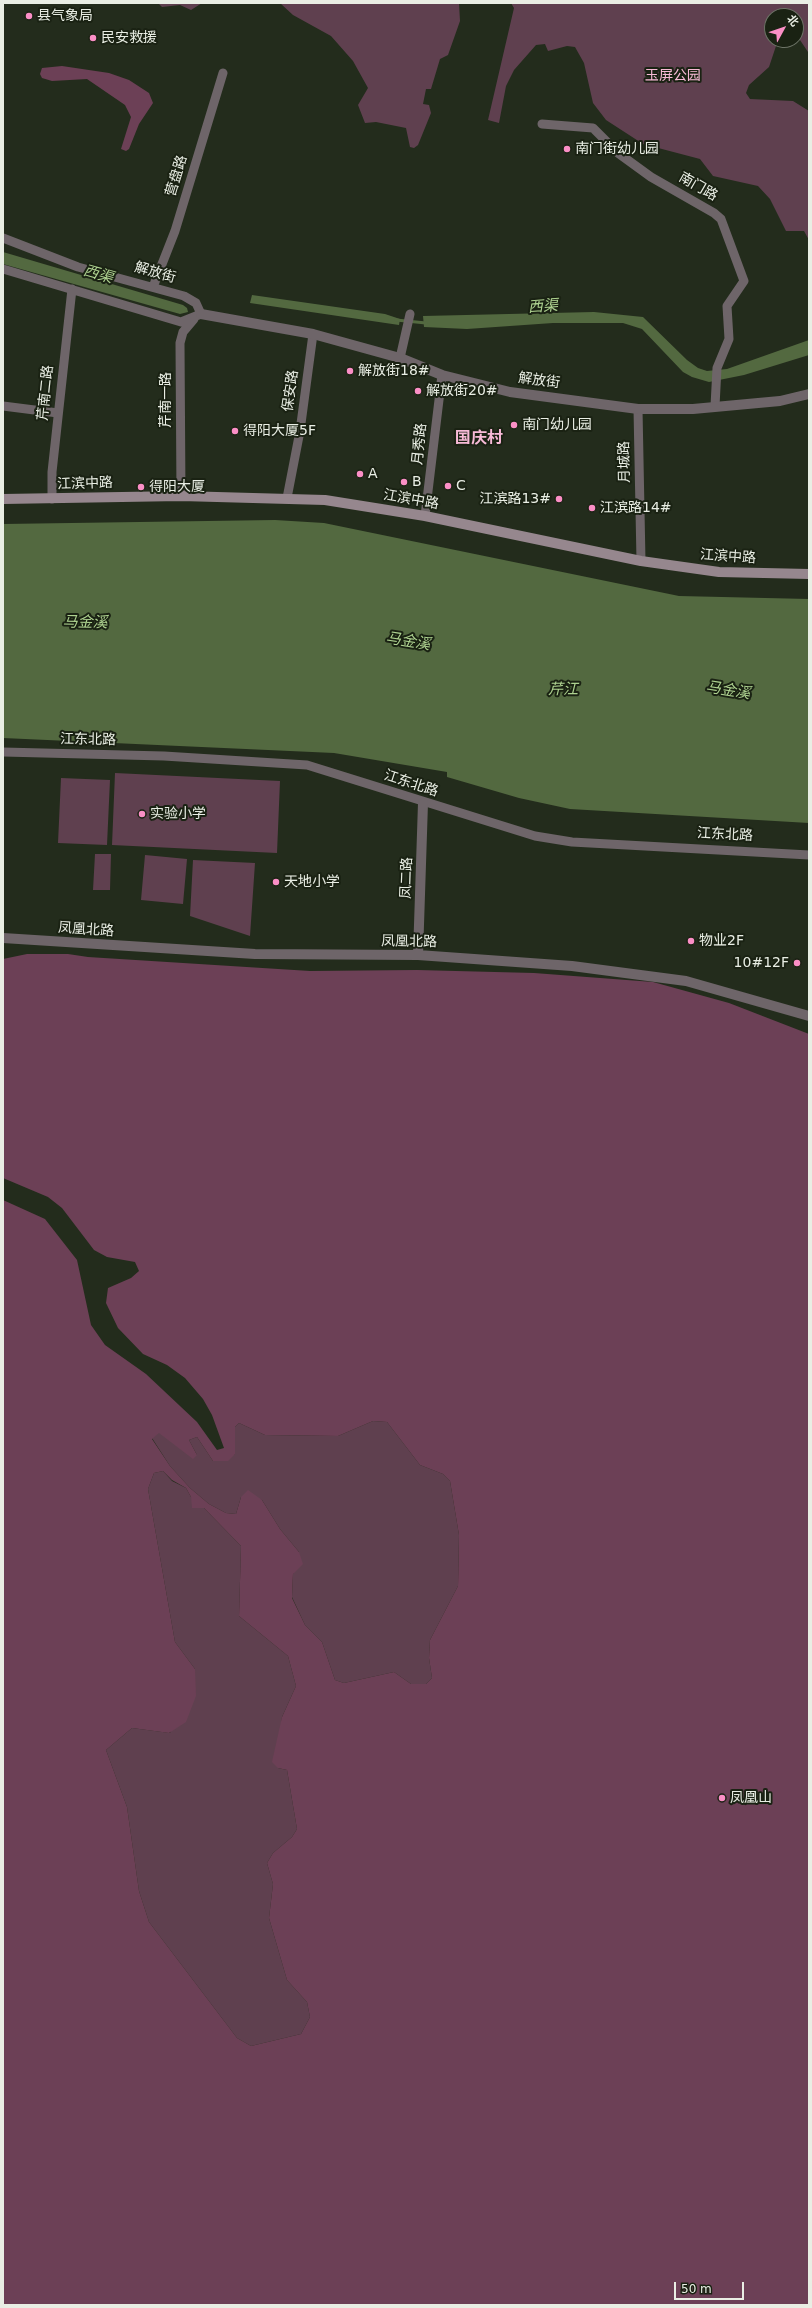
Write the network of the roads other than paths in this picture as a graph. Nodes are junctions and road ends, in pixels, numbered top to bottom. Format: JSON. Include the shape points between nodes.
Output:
{"nodes":[{"id":1,"x":223,"y":73,"type":"dead end"},
{"id":2,"x":542,"y":124,"type":"dead end"},
{"id":3,"x":3,"y":238,"type":"edge"},
{"id":4,"x":3,"y":269,"type":"edge"},
{"id":5,"x":154,"y":287,"type":"junction"},
{"id":6,"x":72,"y":289,"type":"junction"},
{"id":7,"x":201,"y":314,"type":"junction"},
{"id":8,"x":410,"y":314,"type":"dead end"},
{"id":9,"x":313,"y":334,"type":"junction"},
{"id":10,"x":400,"y":358,"type":"junction"},
{"id":11,"x":442,"y":375,"type":"junction"},
{"id":12,"x":809,"y":394,"type":"edge"},
{"id":13,"x":3,"y":406,"type":"edge"},
{"id":14,"x":715,"y":406,"type":"junction"},
{"id":15,"x":638,"y":409,"type":"junction"},
{"id":16,"x":58,"y":413,"type":"junction"},
{"id":17,"x":180,"y":496,"type":"junction"},
{"id":18,"x":287,"y":498,"type":"junction"},
{"id":19,"x":3,"y":499,"type":"edge"},
{"id":20,"x":52,"y":499,"type":"junction"},
{"id":21,"x":425,"y":516,"type":"junction"},
{"id":22,"x":641,"y":561,"type":"junction"},
{"id":23,"x":809,"y":574,"type":"edge"},
{"id":24,"x":3,"y":752,"type":"edge"},
{"id":25,"x":423,"y":802,"type":"junction"},
{"id":26,"x":809,"y":854,"type":"edge"},
{"id":27,"x":3,"y":938,"type":"edge"},
{"id":28,"x":418,"y":955,"type":"junction"},
{"id":29,"x":809,"y":1016,"type":"edge"}],
"edges":[{"from":1,"to":5,"type":"street","name":"营盘路"},
{"from":2,"to":14,"type":"street","name":"南门路","via":[[593,128],[618,153],[651,177],[721,219],[744,281],[727,306],[729,339],[717,368]]},
{"from":3,"to":5,"type":"street","name":"解放街","via":[[78,267]]},
{"from":4,"to":6,"type":"street"},
{"from":5,"to":7,"type":"street","name":"解放街","via":[[190,299],[196,303]]},
{"from":6,"to":7,"type":"street","via":[[181,322]]},
{"from":6,"to":16,"type":"street","name":"芹南二路"},
{"from":7,"to":9,"type":"street","name":"解放街"},
{"from":7,"to":17,"type":"street","name":"芹南一路","via":[[183,332],[180,343]]},
{"from":8,"to":10,"type":"street"},
{"from":9,"to":10,"type":"street","name":"解放街"},
{"from":9,"to":18,"type":"street","name":"保安路","via":[[300,431]]},
{"from":10,"to":11,"type":"street","name":"解放街"},
{"from":11,"to":15,"type":"street","name":"解放街","via":[[510,392]]},
{"from":11,"to":21,"type":"street","name":"月秀路"},
{"from":12,"to":14,"type":"street","name":"解放街","via":[[780,401]]},
{"from":13,"to":16,"type":"street"},
{"from":14,"to":15,"type":"street","name":"解放街","via":[[693,409]]},
{"from":15,"to":22,"type":"street","name":"月城路"},
{"from":16,"to":20,"type":"street","name":"芹南二路"},
{"from":17,"to":18,"type":"main road","name":"江滨中路"},
{"from":17,"to":20,"type":"main road","name":"江滨中路"},
{"from":18,"to":21,"type":"main road","name":"江滨中路","via":[[325,500]]},
{"from":19,"to":20,"type":"main road","name":"江滨中路"},
{"from":21,"to":22,"type":"main road","name":"江滨中路"},
{"from":22,"to":23,"type":"main road","name":"江滨中路","via":[[719,572]]},
{"from":24,"to":25,"type":"street","name":"江东北路","via":[[164,756],[307,765]]},
{"from":25,"to":26,"type":"street","name":"江东北路","via":[[523,834],[572,842]]},
{"from":25,"to":28,"type":"street","name":"凤二路"},
{"from":27,"to":28,"type":"street","name":"凤凰北路","via":[[255,954]]},
{"from":28,"to":29,"type":"street","name":"凤凰北路","via":[[572,966],[650,975],[714,988]]}]}
